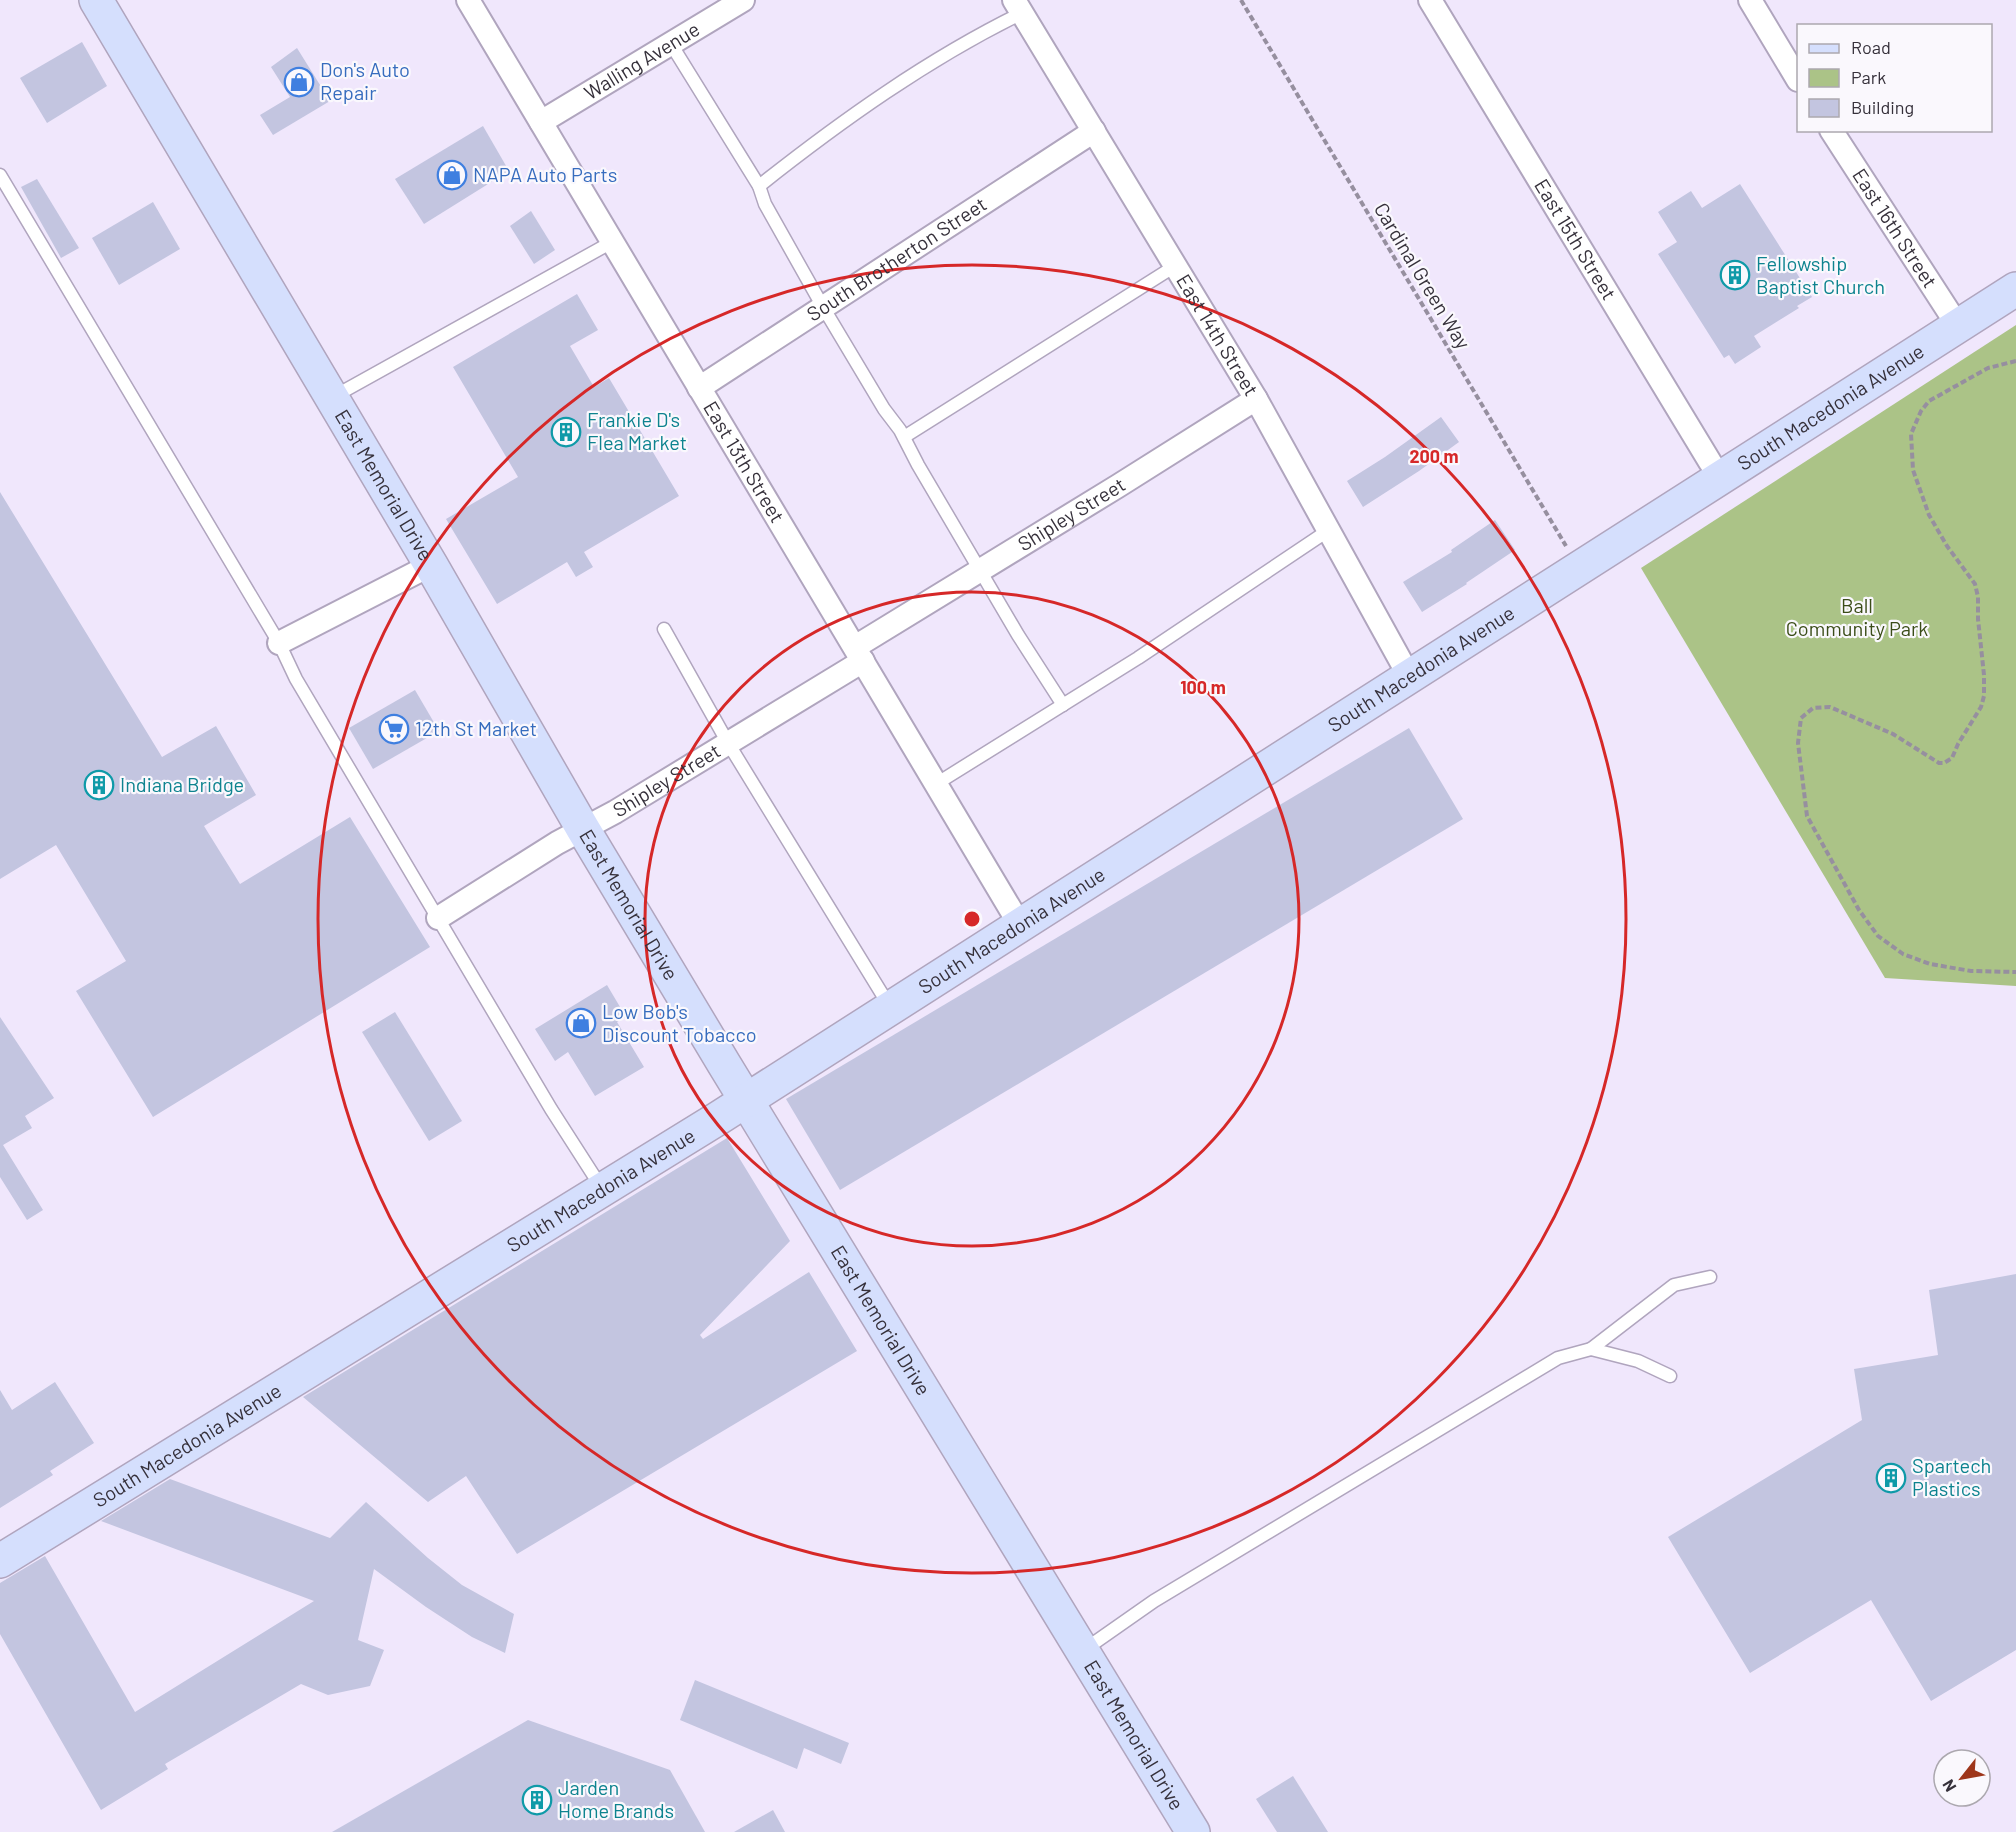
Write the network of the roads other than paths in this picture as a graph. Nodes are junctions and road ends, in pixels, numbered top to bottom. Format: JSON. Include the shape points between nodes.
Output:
{"nodes":[{"id":1,"x":96,"y":0,"type":"edge"},
{"id":2,"x":468,"y":0,"type":"edge"},
{"id":3,"x":743,"y":0,"type":"edge"},
{"id":4,"x":1430,"y":0,"type":"edge"},
{"id":5,"x":1750,"y":0,"type":"edge"},
{"id":6,"x":1018,"y":6,"type":"edge"},
{"id":7,"x":671,"y":44,"type":"junction"},
{"id":8,"x":1797,"y":78,"type":"edge"},
{"id":9,"x":541,"y":123,"type":"junction"},
{"id":10,"x":1094,"y":131,"type":"junction"},
{"id":11,"x":1832,"y":132,"type":"edge"},
{"id":12,"x":0,"y":175,"type":"edge"},
{"id":13,"x":759,"y":186,"type":"junction"},
{"id":14,"x":612,"y":242,"type":"junction"},
{"id":15,"x":1175,"y":266,"type":"junction"},
{"id":16,"x":2016,"y":289,"type":"edge"},
{"id":17,"x":823,"y":307,"type":"junction"},
{"id":18,"x":1958,"y":326,"type":"junction"},
{"id":19,"x":699,"y":387,"type":"junction"},
{"id":20,"x":332,"y":398,"type":"junction"},
{"id":21,"x":1256,"y":399,"type":"junction"},
{"id":22,"x":904,"y":437,"type":"junction"},
{"id":23,"x":1721,"y":478,"type":"junction"},
{"id":24,"x":1329,"y":530,"type":"junction"},
{"id":25,"x":431,"y":565,"type":"junction"},
{"id":26,"x":980,"y":570,"type":"junction"},
{"id":27,"x":664,"y":628,"type":"dead end"},
{"id":28,"x":279,"y":643,"type":"junction"},
{"id":29,"x":859,"y":654,"type":"junction"},
{"id":30,"x":1409,"y":676,"type":"junction"},
{"id":31,"x":1063,"y":705,"type":"junction"},
{"id":32,"x":728,"y":743,"type":"junction"},
{"id":33,"x":936,"y":784,"type":"junction"},
{"id":34,"x":583,"y":829,"type":"junction"},
{"id":35,"x":438,"y":918,"type":"junction"},
{"id":36,"x":1020,"y":926,"type":"junction"},
{"id":37,"x":891,"y":1008,"type":"junction"},
{"id":38,"x":746,"y":1101,"type":"junction"},
{"id":39,"x":603,"y":1191,"type":"junction"},
{"id":40,"x":1710,"y":1277,"type":"dead end"},
{"id":41,"x":1591,"y":1349,"type":"junction"},
{"id":42,"x":1670,"y":1376,"type":"dead end"},
{"id":43,"x":0,"y":1561,"type":"edge"},
{"id":44,"x":1083,"y":1651,"type":"junction"},
{"id":45,"x":1193,"y":1832,"type":"edge"}],
"edges":[{"from":1,"to":20,"type":"street","name":"East Memorial Drive"},
{"from":2,"to":9,"type":"street","name":"East 13th Street"},
{"from":3,"to":7,"type":"street","name":"Walling Avenue"},
{"from":4,"to":23,"type":"street","name":"East 15th Street"},
{"from":5,"to":8,"type":"street"},
{"from":6,"to":10,"type":"street","name":"East 14th Street"},
{"from":6,"to":13,"type":"lane","via":[[934,59]]},
{"from":7,"to":9,"type":"street","name":"Walling Avenue"},
{"from":7,"to":13,"type":"lane"},
{"from":9,"to":14,"type":"street","name":"East 13th Street"},
{"from":10,"to":15,"type":"street","name":"East 14th Street"},
{"from":10,"to":17,"type":"street","name":"South Brotherton Street"},
{"from":11,"to":18,"type":"street","name":"East 16th Street"},
{"from":12,"to":28,"type":"lane"},
{"from":13,"to":17,"type":"lane","via":[[765,204]]},
{"from":14,"to":19,"type":"street","name":"East 13th Street"},
{"from":14,"to":20,"type":"lane"},
{"from":15,"to":21,"type":"street","name":"East 14th Street"},
{"from":15,"to":22,"type":"lane"},
{"from":16,"to":18,"type":"street","name":"South Macedonia Avenue"},
{"from":17,"to":19,"type":"street","name":"South Brotherton Street"},
{"from":17,"to":22,"type":"lane"},
{"from":18,"to":23,"type":"street","name":"South Macedonia Avenue"},
{"from":19,"to":29,"type":"street","name":"East 13th Street"},
{"from":20,"to":25,"type":"street","name":"East Memorial Drive"},
{"from":21,"to":24,"type":"street","name":"East 14th Street"},
{"from":21,"to":26,"type":"street","name":"Shipley Street"},
{"from":22,"to":26,"type":"lane"},
{"from":23,"to":30,"type":"street","name":"South Macedonia Avenue"},
{"from":24,"to":30,"type":"street","name":"East 14th Street"},
{"from":24,"to":31,"type":"lane"},
{"from":25,"to":28,"type":"street"},
{"from":25,"to":34,"type":"street","name":"East Memorial Drive"},
{"from":26,"to":29,"type":"street","name":"Shipley Street"},
{"from":26,"to":31,"type":"lane"},
{"from":27,"to":32,"type":"lane"},
{"from":28,"to":35,"type":"lane","via":[[296,679]]},
{"from":29,"to":32,"type":"street","name":"Shipley Street"},
{"from":29,"to":33,"type":"street","name":"East 13th Street"},
{"from":30,"to":36,"type":"street","name":"South Macedonia Avenue"},
{"from":31,"to":33,"type":"lane"},
{"from":32,"to":34,"type":"street","name":"Shipley Street"},
{"from":32,"to":37,"type":"lane"},
{"from":33,"to":36,"type":"street","name":"East 13th Street"},
{"from":34,"to":35,"type":"street","name":"Shipley Street"},
{"from":34,"to":38,"type":"street","name":"East Memorial Drive"},
{"from":35,"to":39,"type":"lane"},
{"from":36,"to":37,"type":"street","name":"South Macedonia Avenue"},
{"from":37,"to":38,"type":"street","name":"South Macedonia Avenue"},
{"from":38,"to":39,"type":"street","name":"South Macedonia Avenue"},
{"from":38,"to":44,"type":"street","name":"East Memorial Drive"},
{"from":39,"to":43,"type":"street","name":"South Macedonia Avenue"},
{"from":40,"to":41,"type":"lane","via":[[1674,1285]]},
{"from":41,"to":42,"type":"lane","via":[[1638,1361]]},
{"from":41,"to":44,"type":"lane","via":[[1558,1358],[1154,1601]]},
{"from":44,"to":45,"type":"street","name":"East Memorial Drive"}]}
